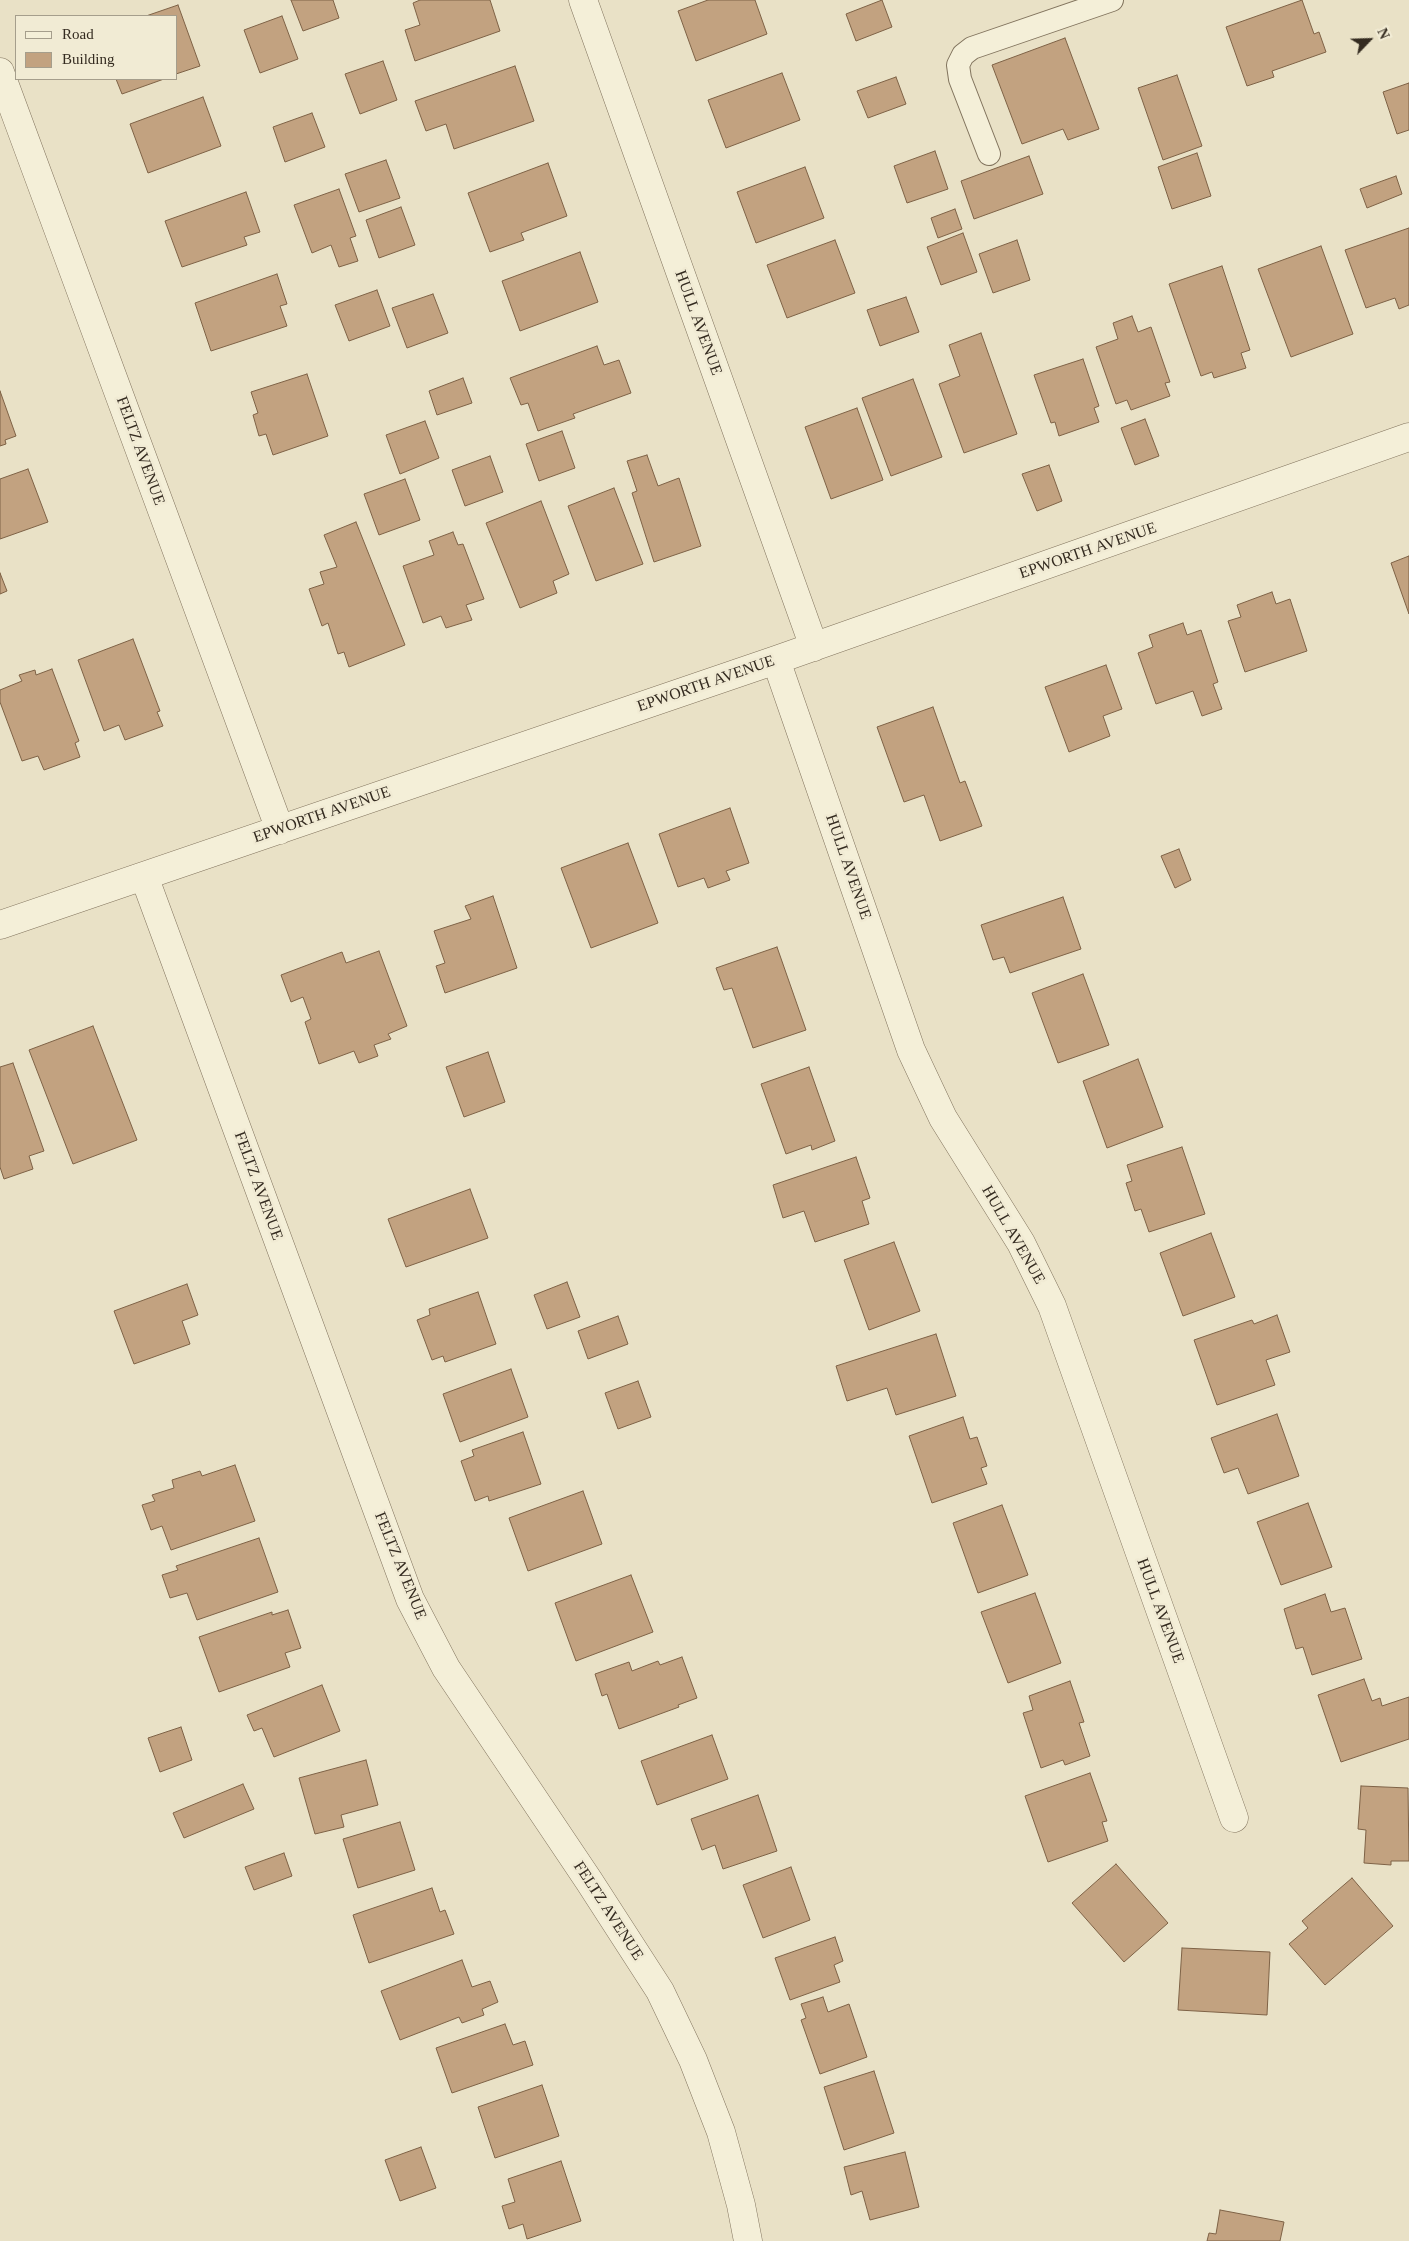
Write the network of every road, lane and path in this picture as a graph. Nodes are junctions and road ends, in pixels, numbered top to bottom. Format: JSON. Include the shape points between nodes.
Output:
{"nodes":[{"id":1,"x":583,"y":0,"type":"edge"},
{"id":2,"x":1112,"y":0,"type":"edge"},
{"id":3,"x":0,"y":72,"type":"edge"},
{"id":4,"x":989,"y":154,"type":"dead end"},
{"id":5,"x":1409,"y":437,"type":"edge"},
{"id":6,"x":814,"y":647,"type":"junction"},
{"id":7,"x":776,"y":660,"type":"junction"},
{"id":8,"x":280,"y":830,"type":"junction"},
{"id":9,"x":144,"y":876,"type":"junction"},
{"id":10,"x":0,"y":925,"type":"edge"},
{"id":11,"x":1234,"y":1818,"type":"dead end"},
{"id":12,"x":748,"y":2241,"type":"edge"}],
"edges":[{"from":1,"to":6,"type":"street","name":"HULL AVENUE"},
{"from":2,"to":4,"type":"lane","via":[[972,48],[963,55],[958,65],[960,79]]},
{"from":3,"to":8,"type":"street","name":"FELTZ AVENUE"},
{"from":5,"to":6,"type":"street","name":"EPWORTH AVENUE"},
{"from":6,"to":7,"type":"street","name":"EPWORTH AVENUE"},
{"from":7,"to":8,"type":"street","name":"EPWORTH AVENUE"},
{"from":7,"to":11,"type":"street","name":"HULL AVENUE","via":[[911,1050],[943,1118],[1021,1243],[1052,1306]]},
{"from":8,"to":9,"type":"street","name":"EPWORTH AVENUE"},
{"from":9,"to":10,"type":"street","name":"EPWORTH AVENUE"},
{"from":9,"to":12,"type":"street","name":"FELTZ AVENUE","via":[[410,1599],[446,1668],[660,1991],[693,2060],[721,2132]]}]}
